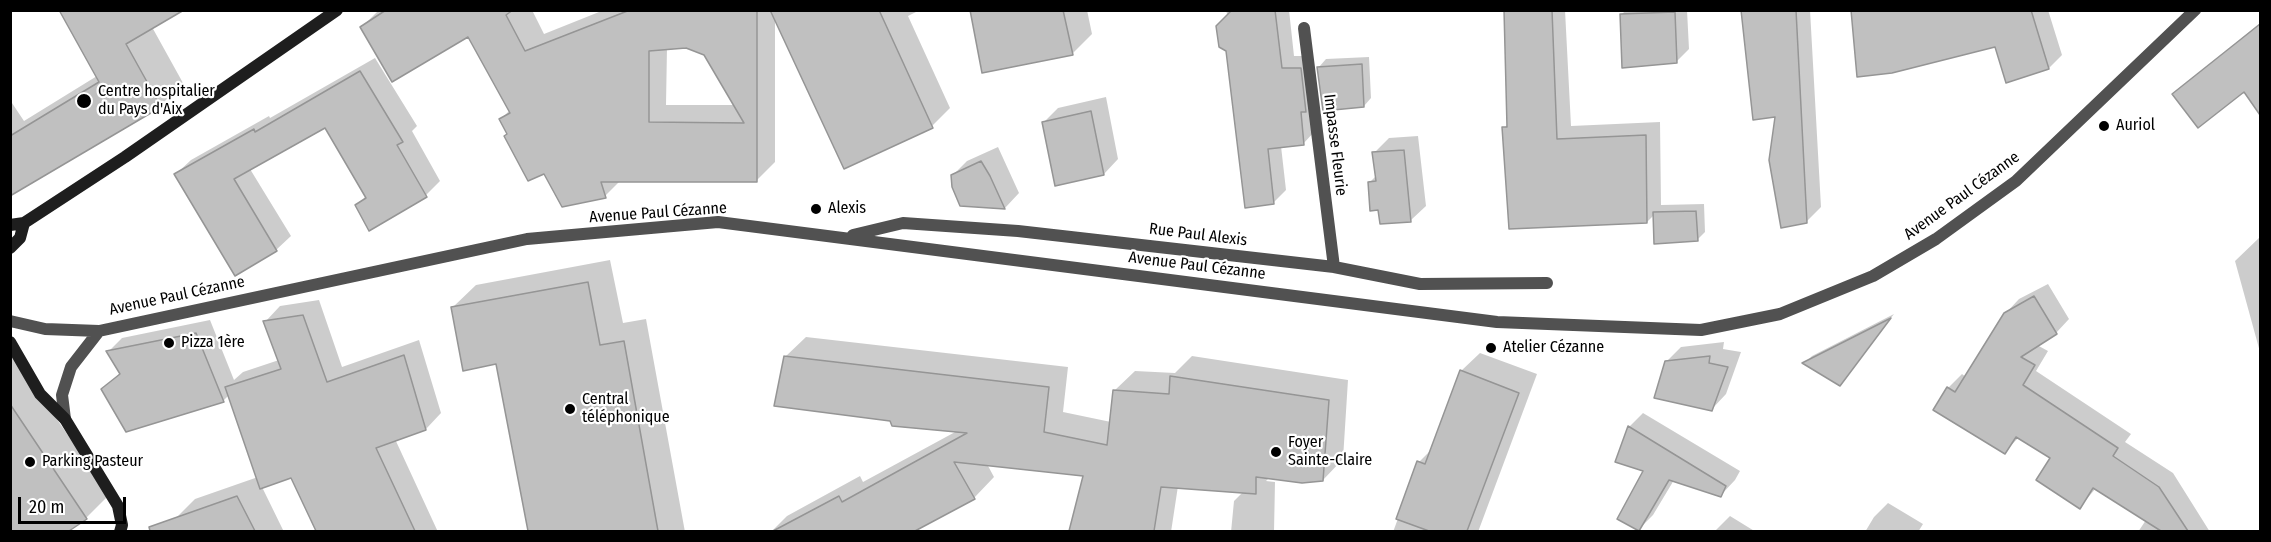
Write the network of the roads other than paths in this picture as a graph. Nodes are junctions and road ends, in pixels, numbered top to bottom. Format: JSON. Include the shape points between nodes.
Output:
{"nodes":[{"id":1,"x":337,"y":10,"type":"edge"},
{"id":2,"x":2195,"y":10,"type":"edge"},
{"id":3,"x":1304,"y":28,"type":"dead end"},
{"id":4,"x":24,"y":223,"type":"junction"},
{"id":5,"x":10,"y":225,"type":"edge"},
{"id":6,"x":846,"y":237,"type":"junction"},
{"id":7,"x":10,"y":248,"type":"edge"},
{"id":8,"x":1334,"y":267,"type":"junction"},
{"id":9,"x":1547,"y":283,"type":"dead end"},
{"id":10,"x":10,"y":321,"type":"edge"},
{"id":11,"x":99,"y":331,"type":"junction"},
{"id":12,"x":10,"y":342,"type":"edge"},
{"id":13,"x":65,"y":419,"type":"junction"},
{"id":14,"x":120,"y":531,"type":"edge"}],
"edges":[{"from":1,"to":4,"type":"main road"},
{"from":2,"to":6,"type":"street","name":"Avenue Paul Cézanne","via":[[2016,181],[1936,239],[1873,276],[1780,314],[1701,330],[1497,322]]},
{"from":3,"to":8,"type":"street","name":"Impasse Fleurie"},
{"from":4,"to":5,"type":"main road"},
{"from":4,"to":7,"type":"main road","via":[[20,238]]},
{"from":6,"to":8,"type":"street","name":"Rue Paul Alexis","via":[[903,223],[1018,231]]},
{"from":6,"to":11,"type":"street","name":"Avenue Paul Cézanne","via":[[718,222],[527,239]]},
{"from":8,"to":9,"type":"street","name":"Rue Paul Alexis","via":[[1420,284]]},
{"from":10,"to":11,"type":"street","name":"Avenue Paul Cézanne","via":[[45,329]]},
{"from":11,"to":13,"type":"street","name":"Avenue Paul Cézanne","via":[[71,367],[62,395]]},
{"from":12,"to":13,"type":"main road","via":[[40,394]]},
{"from":13,"to":14,"type":"main road","via":[[118,506]]}]}
